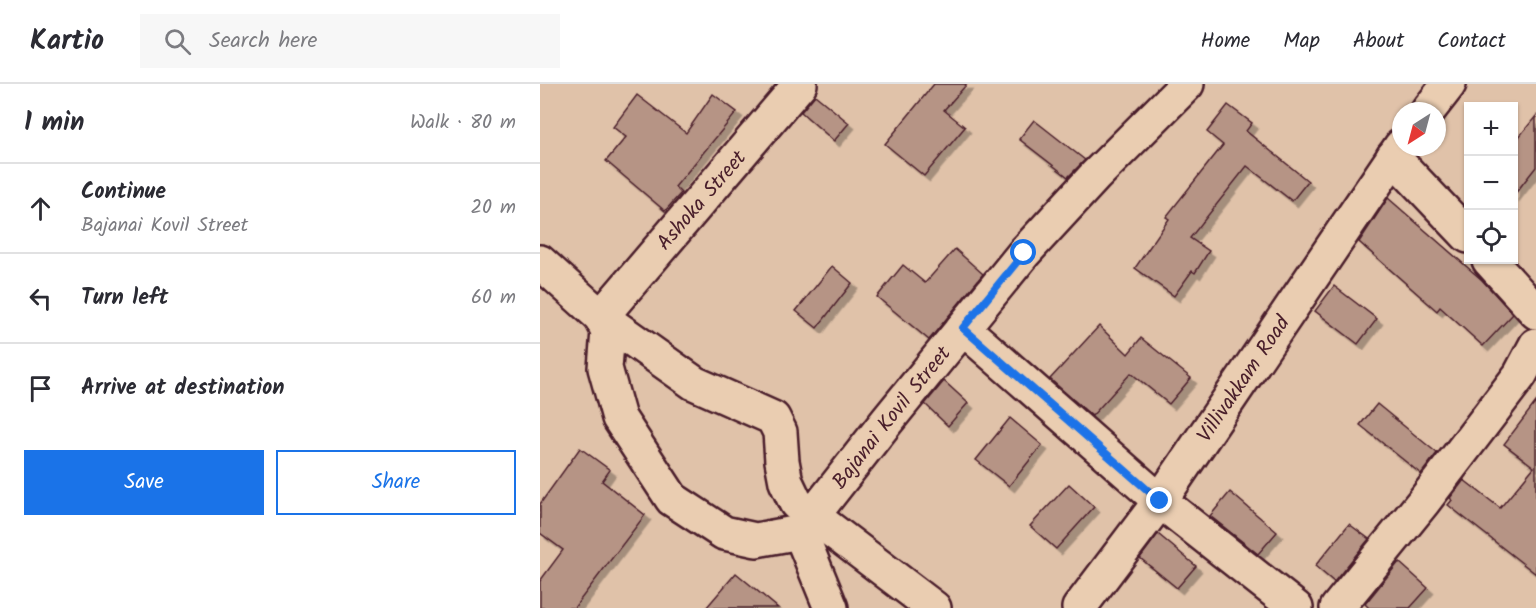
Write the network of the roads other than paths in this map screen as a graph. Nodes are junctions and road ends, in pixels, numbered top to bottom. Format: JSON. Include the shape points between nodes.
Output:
{"nodes":[{"id":1,"x":801,"y":84,"type":"edge"},
{"id":2,"x":1187,"y":84,"type":"edge"},
{"id":3,"x":1449,"y":84,"type":"edge"},
{"id":4,"x":1435,"y":102,"type":"edge"},
{"id":5,"x":1394,"y":156,"type":"edge"},
{"id":6,"x":1400,"y":156,"type":"edge"},
{"id":7,"x":1464,"y":231,"type":"edge"},
{"id":8,"x":540,"y":262,"type":"edge"},
{"id":9,"x":1493,"y":264,"type":"edge"},
{"id":10,"x":1536,"y":312,"type":"edge"},
{"id":11,"x":601,"y":317,"type":"junction"},
{"id":12,"x":963,"y":328,"type":"junction"},
{"id":13,"x":1536,"y":345,"type":"edge"},
{"id":14,"x":1160,"y":501,"type":"junction"},
{"id":15,"x":806,"y":524,"type":"junction"},
{"id":16,"x":831,"y":608,"type":"edge"},
{"id":17,"x":934,"y":608,"type":"edge"},
{"id":18,"x":1079,"y":608,"type":"edge"},
{"id":19,"x":1296,"y":608,"type":"edge"},
{"id":20,"x":1337,"y":608,"type":"edge"}],
"edges":[{"from":1,"to":11,"type":"street","name":"Ashoka Street"},
{"from":2,"to":12,"type":"street","name":"Bajanai Kovil Street","via":[[1095,176]]},
{"from":3,"to":4,"type":"street"},
{"from":5,"to":14,"type":"street","name":"Villivakkam Road"},
{"from":6,"to":7,"type":"street"},
{"from":8,"to":11,"type":"street"},
{"from":9,"to":10,"type":"street"},
{"from":11,"to":15,"type":"street","via":[[694,383],[773,418],[780,432],[786,482]]},
{"from":11,"to":15,"type":"street","via":[[608,331],[605,368],[619,418],[672,500],[724,533],[756,540]]},
{"from":12,"to":14,"type":"street"},
{"from":12,"to":15,"type":"street","name":"Bajanai Kovil Street"},
{"from":13,"to":20,"type":"street","via":[[1520,375]]},
{"from":14,"to":18,"type":"street","name":"Villivakkam Road"},
{"from":14,"to":19,"type":"street"},
{"from":15,"to":16,"type":"street"},
{"from":15,"to":17,"type":"street"}]}
